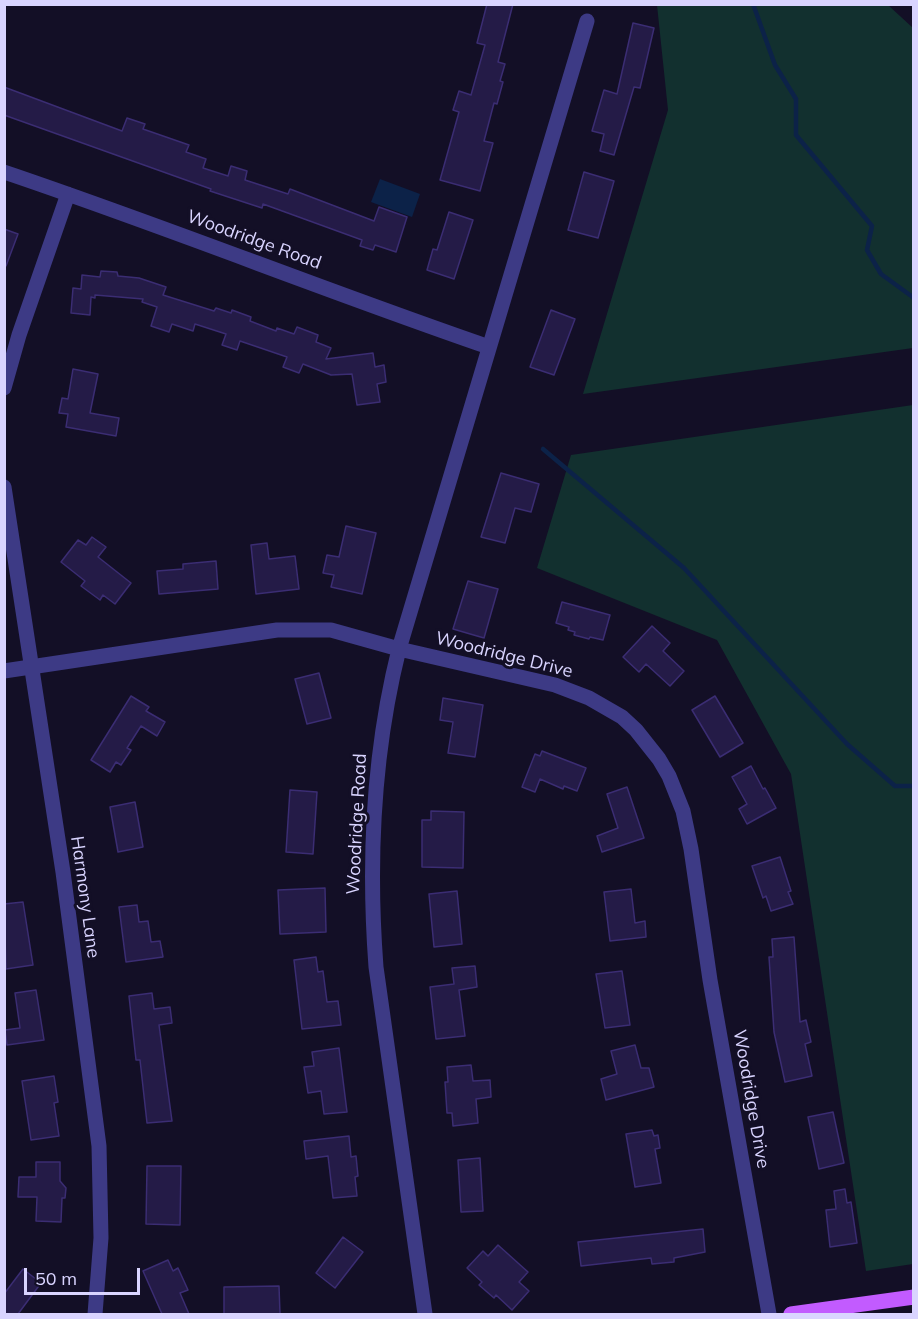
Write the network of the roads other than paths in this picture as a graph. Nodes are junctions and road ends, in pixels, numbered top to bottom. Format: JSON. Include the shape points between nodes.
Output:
{"nodes":[{"id":1,"x":587,"y":21,"type":"dead end"},
{"id":2,"x":4,"y":172,"type":"edge"},
{"id":3,"x":68,"y":194,"type":"junction"},
{"id":4,"x":489,"y":347,"type":"junction"},
{"id":5,"x":4,"y":388,"type":"edge"},
{"id":6,"x":4,"y":487,"type":"edge"},
{"id":7,"x":399,"y":649,"type":"junction"},
{"id":8,"x":31,"y":666,"type":"junction"},
{"id":9,"x":4,"y":670,"type":"edge"},
{"id":10,"x":914,"y":1297,"type":"edge"},
{"id":11,"x":95,"y":1314,"type":"edge"},
{"id":12,"x":425,"y":1314,"type":"edge"},
{"id":13,"x":769,"y":1314,"type":"edge"},
{"id":14,"x":791,"y":1314,"type":"edge"}],
"edges":[{"from":1,"to":4,"type":"street","name":"Woodridge Road"},
{"from":2,"to":3,"type":"street","name":"Woodridge Road"},
{"from":3,"to":4,"type":"street","name":"Woodridge Road"},
{"from":3,"to":5,"type":"street"},
{"from":4,"to":7,"type":"street","name":"Woodridge Road"},
{"from":6,"to":8,"type":"street","name":"Harmony Lane"},
{"from":7,"to":8,"type":"street","name":"Woodridge Drive","via":[[331,630],[295,629]]},
{"from":7,"to":12,"type":"street","name":"Woodridge Road","via":[[381,747],[372,911],[376,967]]},
{"from":7,"to":13,"type":"street","name":"Woodridge Drive","via":[[555,685],[589,698],[636,730],[669,776],[692,849],[710,980]]},
{"from":8,"to":9,"type":"street","name":"Woodridge Drive"},
{"from":8,"to":11,"type":"street","name":"Harmony Lane","via":[[99,1146],[100,1238]]},
{"from":10,"to":14,"type":"main road"}]}
